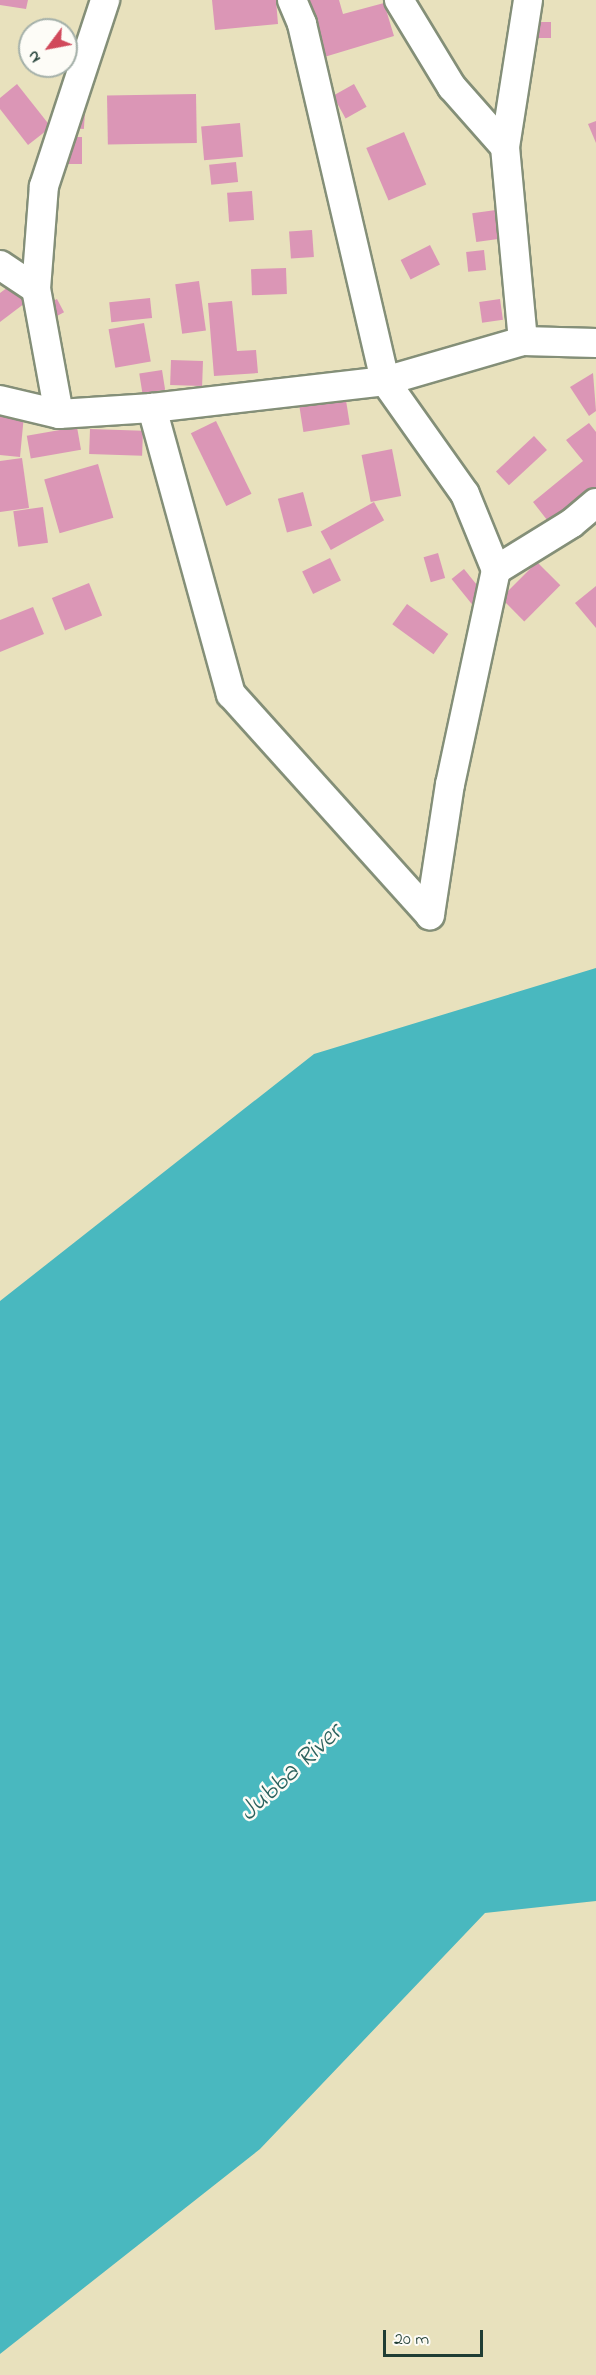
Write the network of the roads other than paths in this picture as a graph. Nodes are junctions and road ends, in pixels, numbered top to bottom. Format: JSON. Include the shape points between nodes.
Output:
{"nodes":[{"id":1,"x":105,"y":0,"type":"edge"},
{"id":2,"x":292,"y":0,"type":"edge"},
{"id":3,"x":399,"y":0,"type":"edge"},
{"id":4,"x":528,"y":0,"type":"edge"},
{"id":5,"x":506,"y":147,"type":"junction"},
{"id":6,"x":0,"y":265,"type":"edge"},
{"id":7,"x":36,"y":289,"type":"junction"},
{"id":8,"x":523,"y":341,"type":"junction"},
{"id":9,"x":596,"y":343,"type":"edge"},
{"id":10,"x":385,"y":381,"type":"junction"},
{"id":11,"x":0,"y":400,"type":"edge"},
{"id":12,"x":152,"y":408,"type":"junction"},
{"id":13,"x":59,"y":414,"type":"junction"},
{"id":14,"x":596,"y":502,"type":"edge"},
{"id":15,"x":496,"y":570,"type":"junction"}],
"edges":[{"from":1,"to":7,"type":"street","via":[[44,186]]},
{"from":2,"to":10,"type":"street","via":[[302,24]]},
{"from":3,"to":5,"type":"street","via":[[452,87]]},
{"from":4,"to":5,"type":"street"},
{"from":5,"to":8,"type":"street"},
{"from":6,"to":7,"type":"street"},
{"from":7,"to":13,"type":"street"},
{"from":8,"to":9,"type":"street"},
{"from":8,"to":10,"type":"street"},
{"from":10,"to":12,"type":"street"},
{"from":10,"to":15,"type":"street","via":[[465,494]]},
{"from":11,"to":13,"type":"street"},
{"from":12,"to":13,"type":"street"},
{"from":12,"to":15,"type":"street","via":[[231,694],[430,915],[450,784]]},
{"from":14,"to":15,"type":"street","via":[[572,523]]}]}
